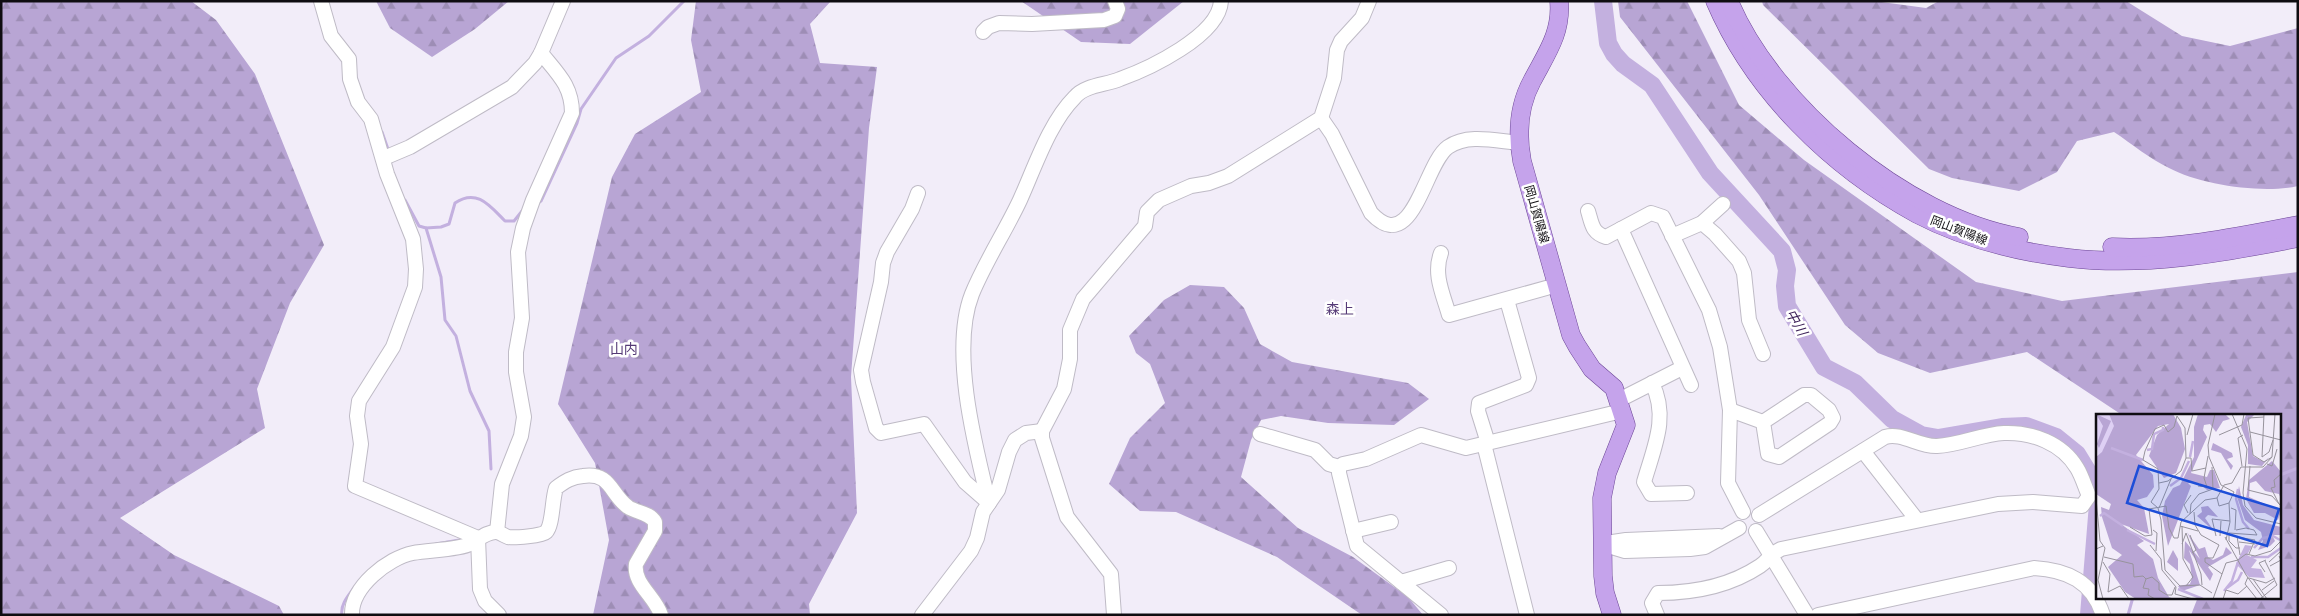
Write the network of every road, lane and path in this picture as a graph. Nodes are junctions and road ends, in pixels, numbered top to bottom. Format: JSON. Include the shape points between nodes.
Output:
{"nodes":[{"id":1,"x":321,"y":1,"type":"edge"},
{"id":2,"x":563,"y":1,"type":"edge"},
{"id":3,"x":1115,"y":1,"type":"edge"},
{"id":4,"x":1220,"y":1,"type":"edge"},
{"id":5,"x":1369,"y":1,"type":"edge"},
{"id":6,"x":1559,"y":1,"type":"edge"},
{"id":7,"x":1715,"y":1,"type":"edge"},
{"id":8,"x":1729,"y":1,"type":"edge"},
{"id":9,"x":983,"y":32,"type":"dead end"},
{"id":10,"x":541,"y":53,"type":"junction"},
{"id":11,"x":1321,"y":118,"type":"junction"},
{"id":12,"x":1519,"y":143,"type":"junction"},
{"id":13,"x":389,"y":156,"type":"junction"},
{"id":14,"x":918,"y":193,"type":"dead end"},
{"id":15,"x":1723,"y":204,"type":"dead end"},
{"id":16,"x":1588,"y":211,"type":"dead end"},
{"id":17,"x":1702,"y":224,"type":"junction"},
{"id":18,"x":2298,"y":225,"type":"edge"},
{"id":19,"x":1621,"y":229,"type":"junction"},
{"id":20,"x":1672,"y":236,"type":"junction"},
{"id":21,"x":2298,"y":238,"type":"edge"},
{"id":22,"x":1441,"y":253,"type":"dead end"},
{"id":23,"x":1557,"y":285,"type":"junction"},
{"id":24,"x":1507,"y":300,"type":"junction"},
{"id":25,"x":1763,"y":354,"type":"dead end"},
{"id":26,"x":1682,"y":368,"type":"junction"},
{"id":27,"x":1652,"y":383,"type":"junction"},
{"id":28,"x":1691,"y":386,"type":"dead end"},
{"id":29,"x":1621,"y":409,"type":"junction"},
{"id":30,"x":1730,"y":410,"type":"junction"},
{"id":31,"x":1763,"y":422,"type":"junction"},
{"id":32,"x":1042,"y":431,"type":"junction"},
{"id":33,"x":1260,"y":434,"type":"dead end"},
{"id":34,"x":1486,"y":443,"type":"junction"},
{"id":35,"x":1863,"y":451,"type":"junction"},
{"id":36,"x":1339,"y":467,"type":"junction"},
{"id":37,"x":1687,"y":493,"type":"dead end"},
{"id":38,"x":989,"y":503,"type":"junction"},
{"id":39,"x":1743,"y":512,"type":"junction"},
{"id":40,"x":1759,"y":515,"type":"junction"},
{"id":41,"x":1917,"y":520,"type":"junction"},
{"id":42,"x":1391,"y":522,"type":"dead end"},
{"id":43,"x":1740,"y":528,"type":"junction"},
{"id":44,"x":1354,"y":531,"type":"junction"},
{"id":45,"x":1756,"y":531,"type":"junction"},
{"id":46,"x":497,"y":532,"type":"junction"},
{"id":47,"x":478,"y":538,"type":"junction"},
{"id":48,"x":1598,"y":544,"type":"junction"},
{"id":49,"x":1770,"y":555,"type":"junction"},
{"id":50,"x":1449,"y":568,"type":"dead end"},
{"id":51,"x":1401,"y":582,"type":"junction"},
{"id":52,"x":1801,"y":612,"type":"edge"},
{"id":53,"x":352,"y":615,"type":"edge"},
{"id":54,"x":499,"y":615,"type":"edge"},
{"id":55,"x":661,"y":615,"type":"edge"},
{"id":56,"x":922,"y":615,"type":"edge"},
{"id":57,"x":1114,"y":615,"type":"edge"},
{"id":58,"x":1441,"y":615,"type":"edge"},
{"id":59,"x":1527,"y":615,"type":"edge"},
{"id":60,"x":1602,"y":615,"type":"edge"},
{"id":61,"x":1612,"y":615,"type":"edge"},
{"id":62,"x":1657,"y":615,"type":"edge"},
{"id":63,"x":1818,"y":615,"type":"edge"},
{"id":64,"x":2103,"y":615,"type":"edge"}],
"edges":[{"from":1,"to":13,"type":"street","via":[[331,36],[349,59],[352,86],[358,102],[371,119]]},
{"from":2,"to":10,"type":"street"},
{"from":3,"to":9,"type":"street","via":[[1116,16],[1104,20],[999,23]]},
{"from":4,"to":38,"type":"street","via":[[1216,17],[1178,51],[1151,66],[1076,95],[1042,149],[972,296],[965,327],[964,373]]},
{"from":5,"to":11,"type":"street","via":[[1362,18],[1337,50],[1334,78]]},
{"from":6,"to":12,"type":"main road","name":"岡山賀陽線","via":[[1556,35],[1524,102]]},
{"from":7,"to":21,"type":"main road","name":"岡山賀陽線","via":[[1739,49],[1763,83],[1815,141],[1857,174],[1918,214],[1960,232],[2005,247],[2070,258],[2138,260],[2207,254]]},
{"from":8,"to":18,"type":"main road","name":"岡山賀陽線","via":[[1754,50],[1792,98],[1825,132],[1860,162],[1924,202],[1964,220],[2007,235],[2070,246],[2135,248],[2206,242]]},
{"from":10,"to":13,"type":"street","via":[[512,87]]},
{"from":10,"to":46,"type":"street","via":[[567,86],[572,99],[572,114],[522,228],[518,252],[522,318],[516,372],[524,417],[521,436],[502,484]]},
{"from":11,"to":12,"type":"street","via":[[1371,213],[1381,224],[1391,226],[1404,222],[1440,154],[1448,146],[1460,140],[1475,139]]},
{"from":11,"to":32,"type":"street","via":[[1228,176],[1191,186],[1159,200],[1148,212],[1145,226],[1083,299],[1070,330],[1070,359],[1064,389]]},
{"from":12,"to":23,"type":"main road","name":"岡山賀陽線"},
{"from":13,"to":47,"type":"street","via":[[387,174],[413,239],[417,279],[393,347],[359,401],[357,416],[361,444],[355,486]]},
{"from":14,"to":38,"type":"street","via":[[883,263],[862,382],[876,428],[881,433],[924,424],[965,482]]},
{"from":15,"to":17,"type":"street"},
{"from":16,"to":19,"type":"street","via":[[1597,235],[1606,237]]},
{"from":17,"to":20,"type":"street"},
{"from":17,"to":25,"type":"street","via":[[1739,261],[1744,273],[1749,320]]},
{"from":19,"to":20,"type":"street","via":[[1651,213],[1663,217]]},
{"from":19,"to":26,"type":"street"},
{"from":20,"to":30,"type":"street","via":[[1709,310],[1720,346]]},
{"from":22,"to":24,"type":"street","via":[[1437,264],[1438,276],[1449,315]]},
{"from":23,"to":24,"type":"street"},
{"from":23,"to":29,"type":"main road","name":"岡山賀陽線","via":[[1577,346],[1592,368],[1614,388]]},
{"from":24,"to":34,"type":"street","via":[[1529,378],[1526,385],[1479,404]]},
{"from":26,"to":27,"type":"street"},
{"from":26,"to":28,"type":"street"},
{"from":27,"to":29,"type":"street"},
{"from":27,"to":37,"type":"street","via":[[1660,398],[1659,431],[1644,482],[1651,494]]},
{"from":29,"to":34,"type":"street"},
{"from":29,"to":48,"type":"main road","via":[[1626,425],[1607,473]]},
{"from":30,"to":31,"type":"street"},
{"from":30,"to":39,"type":"street","via":[[1728,483]]},
{"from":31,"to":31,"type":"street","via":[[1804,395],[1817,399],[1833,418],[1779,457],[1768,454]]},
{"from":32,"to":38,"type":"street","via":[[1026,433],[1015,440],[998,490]]},
{"from":32,"to":57,"type":"street","via":[[1044,450],[1067,517],[1111,574]]},
{"from":33,"to":36,"type":"street","via":[[1315,450],[1330,464]]},
{"from":34,"to":36,"type":"street","via":[[1466,448],[1421,435]]},
{"from":34,"to":59,"type":"street"},
{"from":35,"to":40,"type":"street"},
{"from":35,"to":41,"type":"street"},
{"from":35,"to":41,"type":"street","via":[[1893,435],[1935,446],[2004,434],[2033,436],[2064,453],[2077,467],[2090,496],[2082,506],[2033,502],[1998,504]]},
{"from":36,"to":44,"type":"street"},
{"from":38,"to":56,"type":"street","via":[[971,551]]},
{"from":39,"to":40,"type":"street","via":[[1752,510]]},
{"from":39,"to":43,"type":"street","via":[[1738,521]]},
{"from":40,"to":45,"type":"street","via":[[1761,522]]},
{"from":41,"to":49,"type":"street","via":[[1781,549]]},
{"from":42,"to":44,"type":"street"},
{"from":43,"to":45,"type":"street","via":[[1745,532]]},
{"from":43,"to":48,"type":"street","via":[[1705,547],[1690,549],[1625,551]]},
{"from":44,"to":51,"type":"street","via":[[1357,546]]},
{"from":45,"to":49,"type":"street"},
{"from":46,"to":47,"type":"street"},
{"from":46,"to":55,"type":"street","via":[[509,537],[541,535],[550,525],[556,488],[576,477],[600,476],[626,505],[655,522],[654,532],[635,570]]},
{"from":47,"to":53,"type":"street","via":[[469,544],[399,558],[365,584],[352,605]]},
{"from":47,"to":54,"type":"street","via":[[480,589],[485,601]]},
{"from":48,"to":60,"type":"main road","via":[[1597,596]]},
{"from":48,"to":61,"type":"main road","via":[[1605,594]]},
{"from":49,"to":52,"type":"street"},
{"from":49,"to":62,"type":"street","via":[[1763,564],[1729,582],[1684,593],[1658,593],[1652,604]]},
{"from":50,"to":51,"type":"street"},
{"from":51,"to":58,"type":"street"},
{"from":63,"to":64,"type":"street","via":[[2034,568],[2055,569],[2073,577],[2092,593]]}]}
